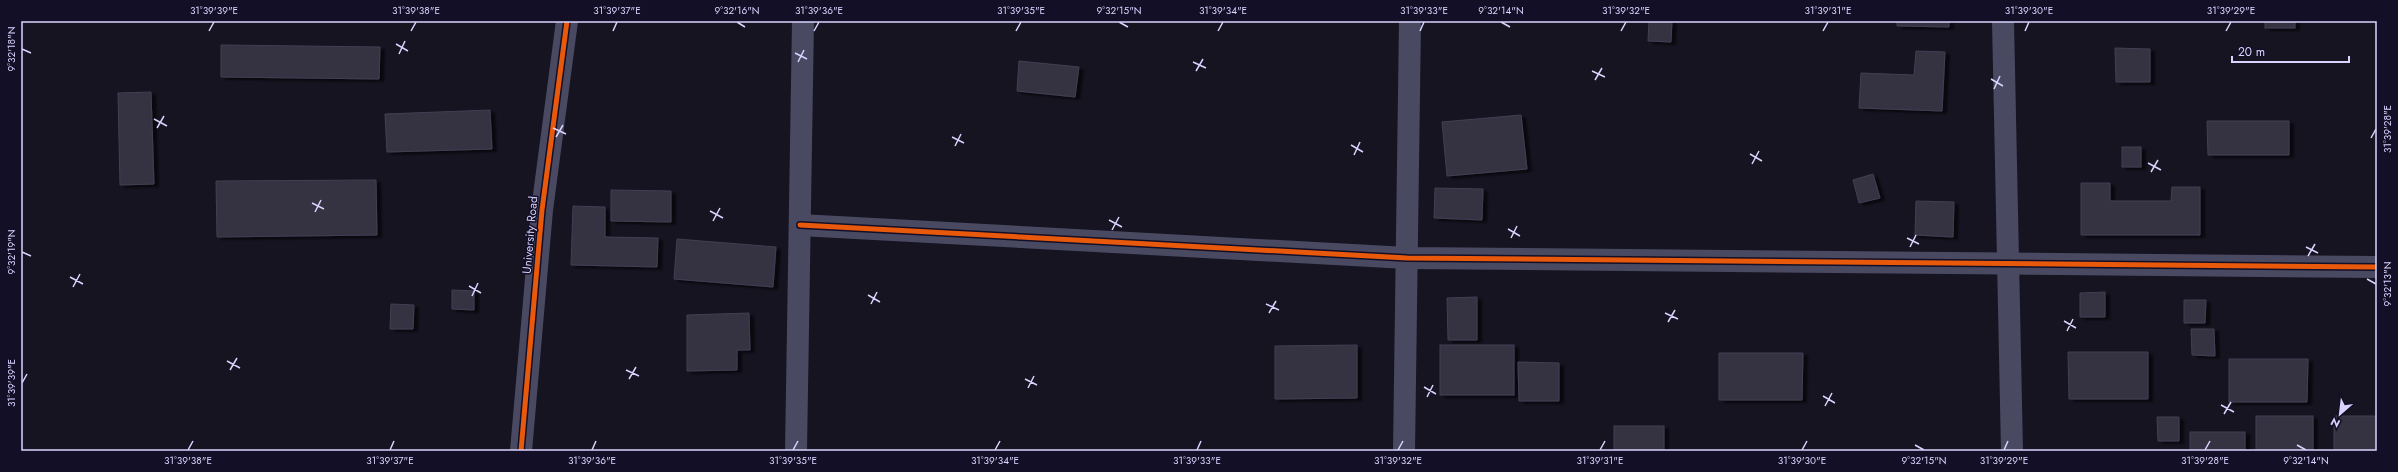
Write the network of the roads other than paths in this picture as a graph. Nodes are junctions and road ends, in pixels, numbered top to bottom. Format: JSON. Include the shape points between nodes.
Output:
{"nodes":[{"id":1,"x":567,"y":21,"type":"edge"},
{"id":2,"x":803,"y":21,"type":"edge"},
{"id":3,"x":1410,"y":21,"type":"edge"},
{"id":4,"x":2003,"y":21,"type":"edge"},
{"id":5,"x":800,"y":225,"type":"junction"},
{"id":6,"x":1407,"y":258,"type":"junction"},
{"id":7,"x":2008,"y":264,"type":"junction"},
{"id":8,"x":2377,"y":267,"type":"edge"},
{"id":9,"x":521,"y":451,"type":"edge"},
{"id":10,"x":796,"y":451,"type":"edge"},
{"id":11,"x":1404,"y":451,"type":"edge"},
{"id":12,"x":2012,"y":451,"type":"edge"}],
"edges":[{"from":1,"to":9,"type":"street","name":"University Road","via":[[542,210]]},
{"from":2,"to":5,"type":"street"},
{"from":3,"to":6,"type":"street"},
{"from":4,"to":7,"type":"street"},
{"from":5,"to":6,"type":"street"},
{"from":5,"to":10,"type":"street"},
{"from":6,"to":7,"type":"street"},
{"from":6,"to":11,"type":"street"},
{"from":7,"to":8,"type":"street"},
{"from":7,"to":12,"type":"street"}]}
